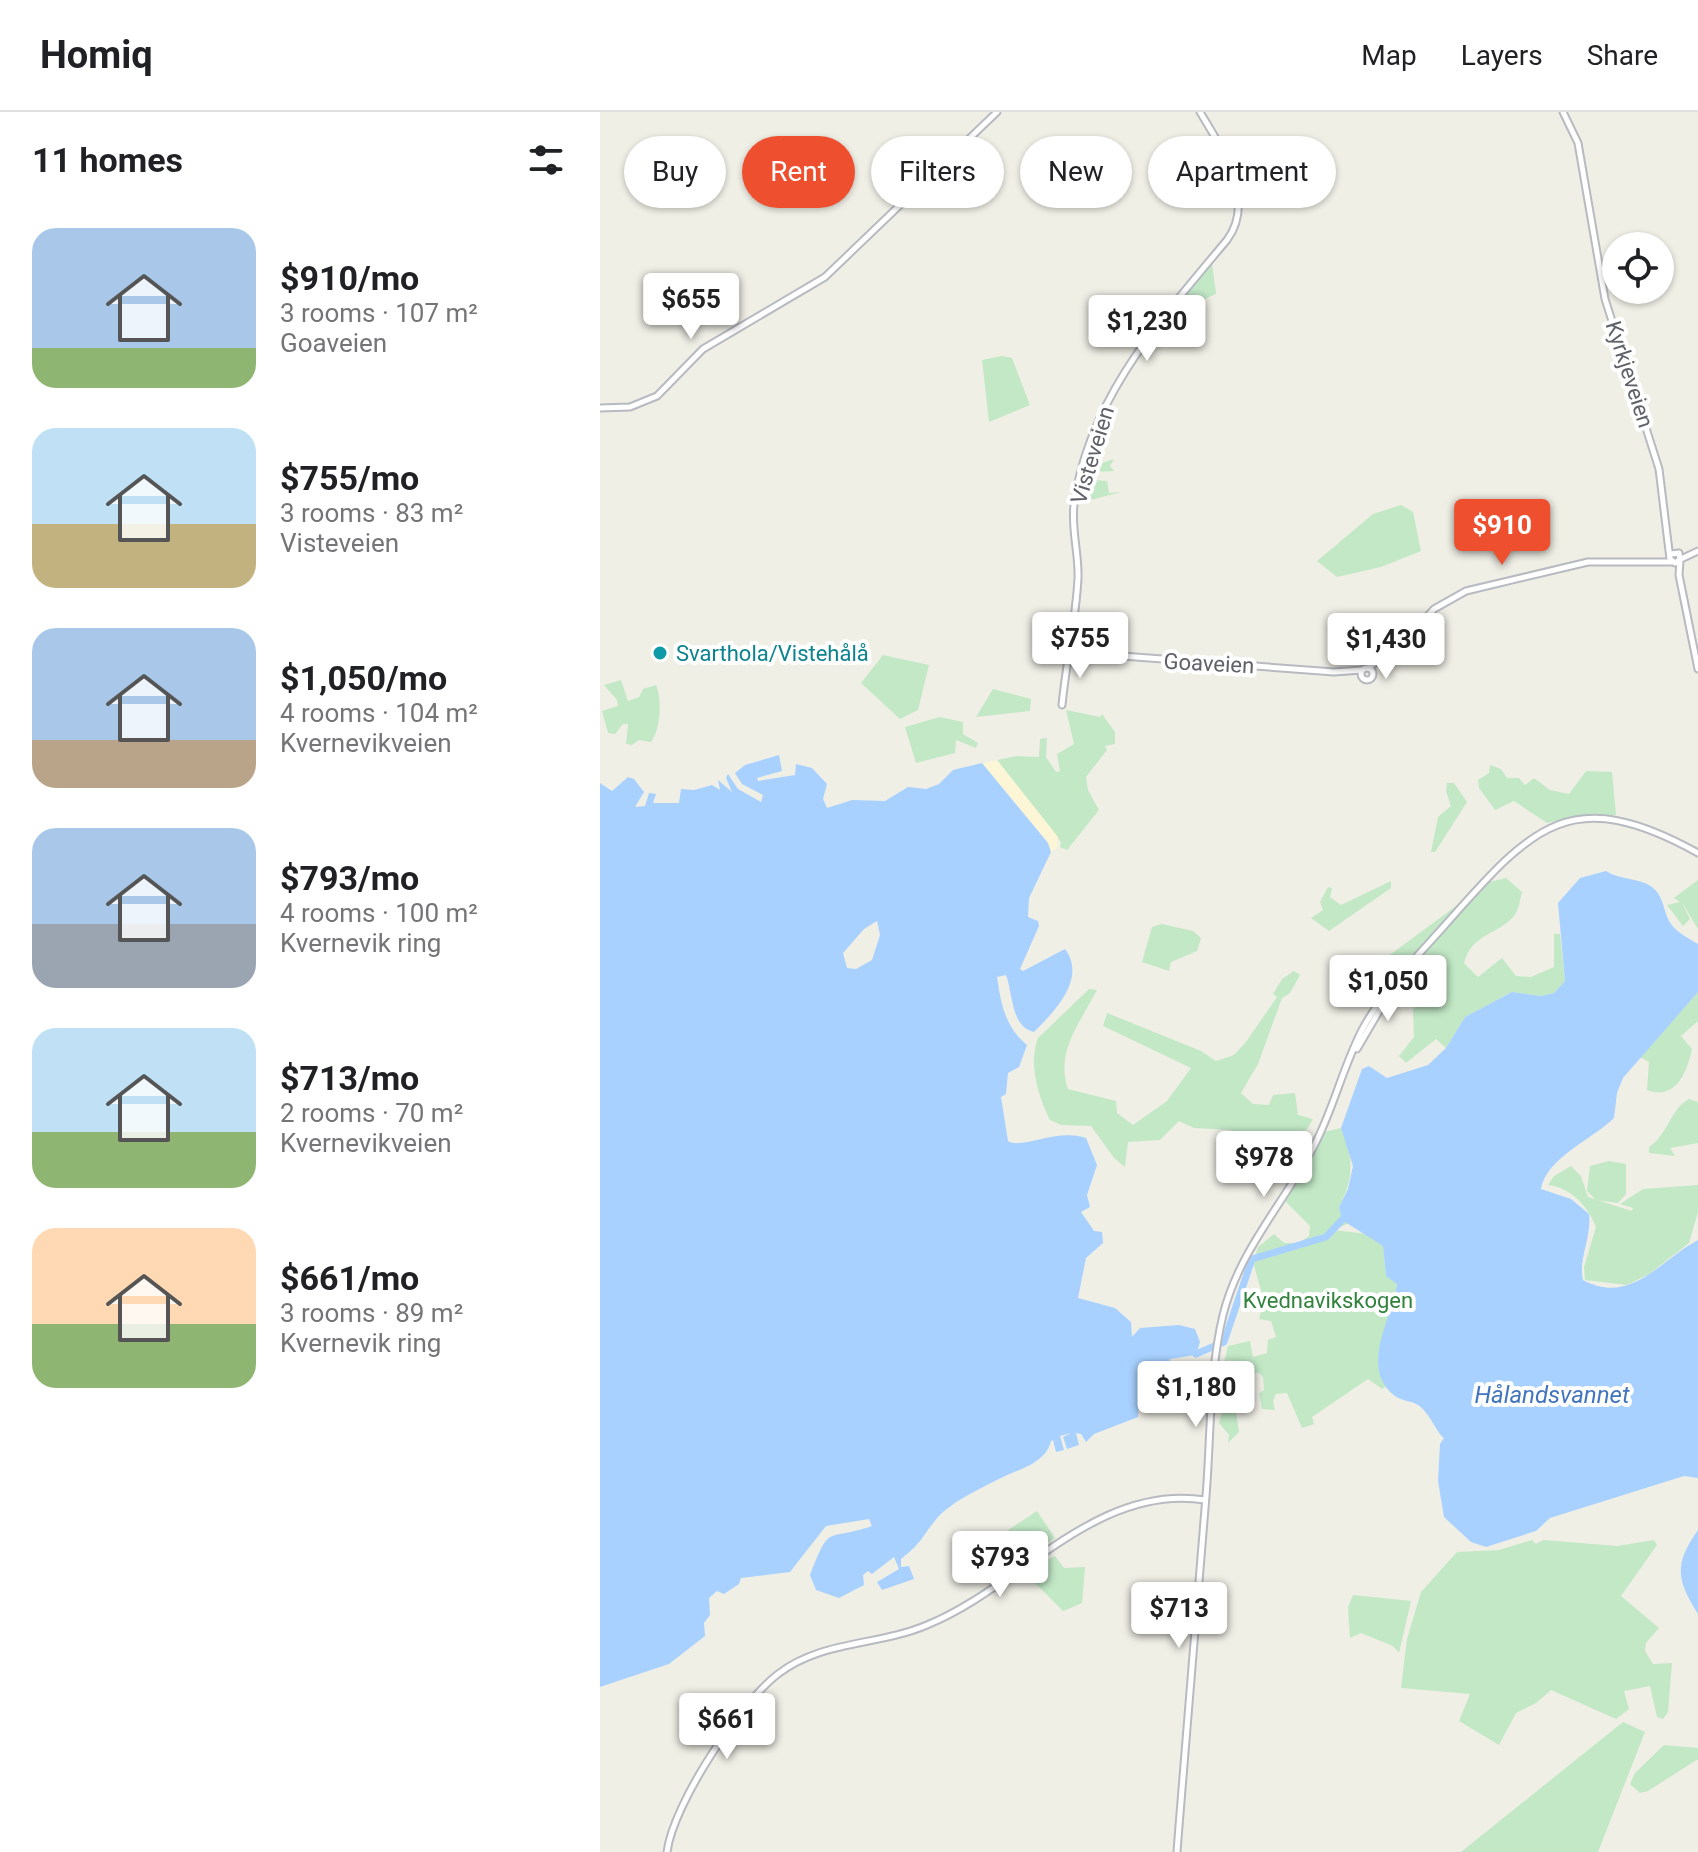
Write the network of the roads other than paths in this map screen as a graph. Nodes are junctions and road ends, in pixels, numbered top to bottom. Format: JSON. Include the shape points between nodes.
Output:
{"nodes":[{"id":1,"x":997,"y":112,"type":"edge"},
{"id":2,"x":1200,"y":112,"type":"edge"},
{"id":3,"x":1563,"y":112,"type":"edge"},
{"id":4,"x":600,"y":408,"type":"edge"},
{"id":5,"x":1695,"y":552,"type":"edge"},
{"id":6,"x":1675,"y":557,"type":"junction"},
{"id":7,"x":1069,"y":652,"type":"junction"},
{"id":8,"x":1384,"y":659,"type":"junction"},
{"id":9,"x":1698,"y":669,"type":"edge"},
{"id":10,"x":1364,"y":671,"type":"junction"},
{"id":11,"x":1373,"y":674,"type":"junction"},
{"id":12,"x":1062,"y":705,"type":"dead end"},
{"id":13,"x":1698,"y":853,"type":"edge"},
{"id":14,"x":1205,"y":1500,"type":"junction"},
{"id":15,"x":667,"y":1852,"type":"edge"},
{"id":16,"x":1177,"y":1852,"type":"edge"}],
"edges":[{"from":1,"to":4,"type":"main road","via":[[825,277],[703,349],[657,396],[630,407]]},
{"from":2,"to":7,"type":"main road","name":"Visteveien","via":[[1231,171],[1237,222],[1131,360],[1102,413],[1074,506],[1078,580]]},
{"from":3,"to":6,"type":"main road","name":"Kyrkjeveien","via":[[1578,143],[1605,299],[1657,460]]},
{"from":5,"to":6,"type":"main road"},
{"from":6,"to":8,"type":"main road","via":[[1579,563],[1466,591],[1434,609]]},
{"from":6,"to":9,"type":"main road","name":"Kyrkjeveien"},
{"from":7,"to":10,"type":"main road","name":"Goaveien"},
{"from":7,"to":12,"type":"main road","name":"Visteveien"},
{"from":8,"to":10,"type":"main road"},
{"from":8,"to":11,"type":"main road"},
{"from":10,"to":11,"type":"main road"},
{"from":10,"to":11,"type":"main road","via":[[1368,680]]},
{"from":13,"to":14,"type":"main road","via":[[1630,821],[1596,818],[1537,835],[1509,855],[1377,1005],[1306,1162],[1234,1281],[1220,1329]]},
{"from":14,"to":15,"type":"main road","via":[[1169,1500],[1106,1518],[930,1624],[817,1652],[785,1669],[757,1694],[691,1786]]},
{"from":14,"to":16,"type":"main road"}]}
